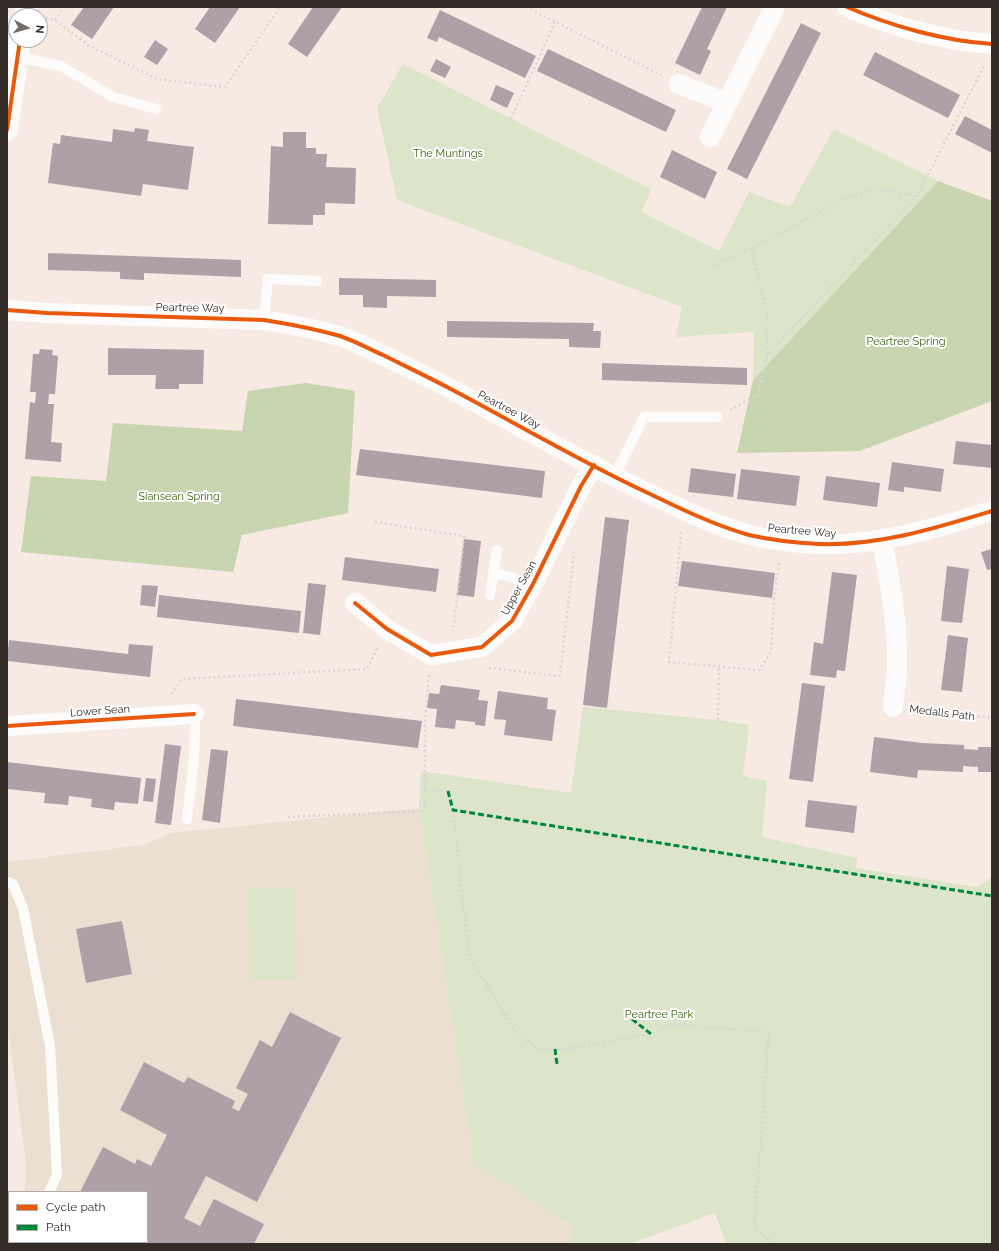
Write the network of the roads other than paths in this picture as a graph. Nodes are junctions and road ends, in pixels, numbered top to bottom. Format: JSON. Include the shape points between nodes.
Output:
{"nodes":[{"id":1,"x":774,"y":7,"type":"edge"},
{"id":2,"x":847,"y":7,"type":"edge"},
{"id":3,"x":19,"y":49,"type":"edge"},
{"id":4,"x":989,"y":53,"type":"edge"},
{"id":5,"x":679,"y":84,"type":"road end"},
{"id":6,"x":727,"y":103,"type":"junction"},
{"id":7,"x":156,"y":109,"type":"dead end"},
{"id":8,"x":7,"y":130,"type":"edge"},
{"id":9,"x":710,"y":136,"type":"dead end"},
{"id":10,"x":317,"y":281,"type":"dead end"},
{"id":11,"x":7,"y":310,"type":"edge"},
{"id":12,"x":264,"y":320,"type":"junction"},
{"id":13,"x":717,"y":417,"type":"road end"},
{"id":14,"x":594,"y":466,"type":"junction"},
{"id":15,"x":614,"y":477,"type":"junction"},
{"id":16,"x":992,"y":511,"type":"edge"},
{"id":17,"x":882,"y":540,"type":"junction"},
{"id":18,"x":497,"y":550,"type":"dead end"},
{"id":19,"x":493,"y":572,"type":"junction"},
{"id":20,"x":533,"y":584,"type":"junction"},
{"id":21,"x":490,"y":595,"type":"dead end"},
{"id":22,"x":355,"y":603,"type":"dead end"},
{"id":23,"x":893,"y":707,"type":"road end"},
{"id":24,"x":194,"y":714,"type":"joint"},
{"id":25,"x":7,"y":726,"type":"edge"},
{"id":26,"x":187,"y":819,"type":"dead end"},
{"id":27,"x":7,"y":882,"type":"edge"},
{"id":28,"x":49,"y":1191,"type":"edge"}],
"edges":[{"from":1,"to":6,"type":"street"},
{"from":2,"to":4,"type":"street","via":[[905,28]]},
{"from":3,"to":7,"type":"lane","via":[[61,66],[113,97]]},
{"from":3,"to":8,"type":"street"},
{"from":5,"to":6,"type":"street"},
{"from":6,"to":9,"type":"street"},
{"from":10,"to":12,"type":"lane","via":[[268,279]]},
{"from":11,"to":12,"type":"street","name":"Peartree Way"},
{"from":12,"to":14,"type":"street","name":"Peartree Way","via":[[312,329],[356,342],[422,374]]},
{"from":13,"to":15,"type":"lane","via":[[644,417]]},
{"from":14,"to":15,"type":"street","name":"Peartree Way"},
{"from":14,"to":20,"type":"street","name":"Upper Sean","via":[[581,486]]},
{"from":15,"to":17,"type":"street","name":"Peartree Way","via":[[682,510],[750,535],[820,544]]},
{"from":16,"to":17,"type":"street","name":"Peartree Way","via":[[932,530]]},
{"from":17,"to":23,"type":"street","via":[[894,606],[896,635],[897,667]]},
{"from":18,"to":19,"type":"lane"},
{"from":19,"to":20,"type":"lane"},
{"from":19,"to":21,"type":"lane"},
{"from":20,"to":22,"type":"street","name":"Upper Sean","via":[[512,621],[482,647],[441,653],[388,629]]},
{"from":24,"to":25,"type":"street","name":"Lower Sean"},
{"from":24,"to":26,"type":"lane","via":[[195,756]]},
{"from":27,"to":28,"type":"lane","via":[[13,884],[23,908],[50,1046],[57,1175]]}]}
